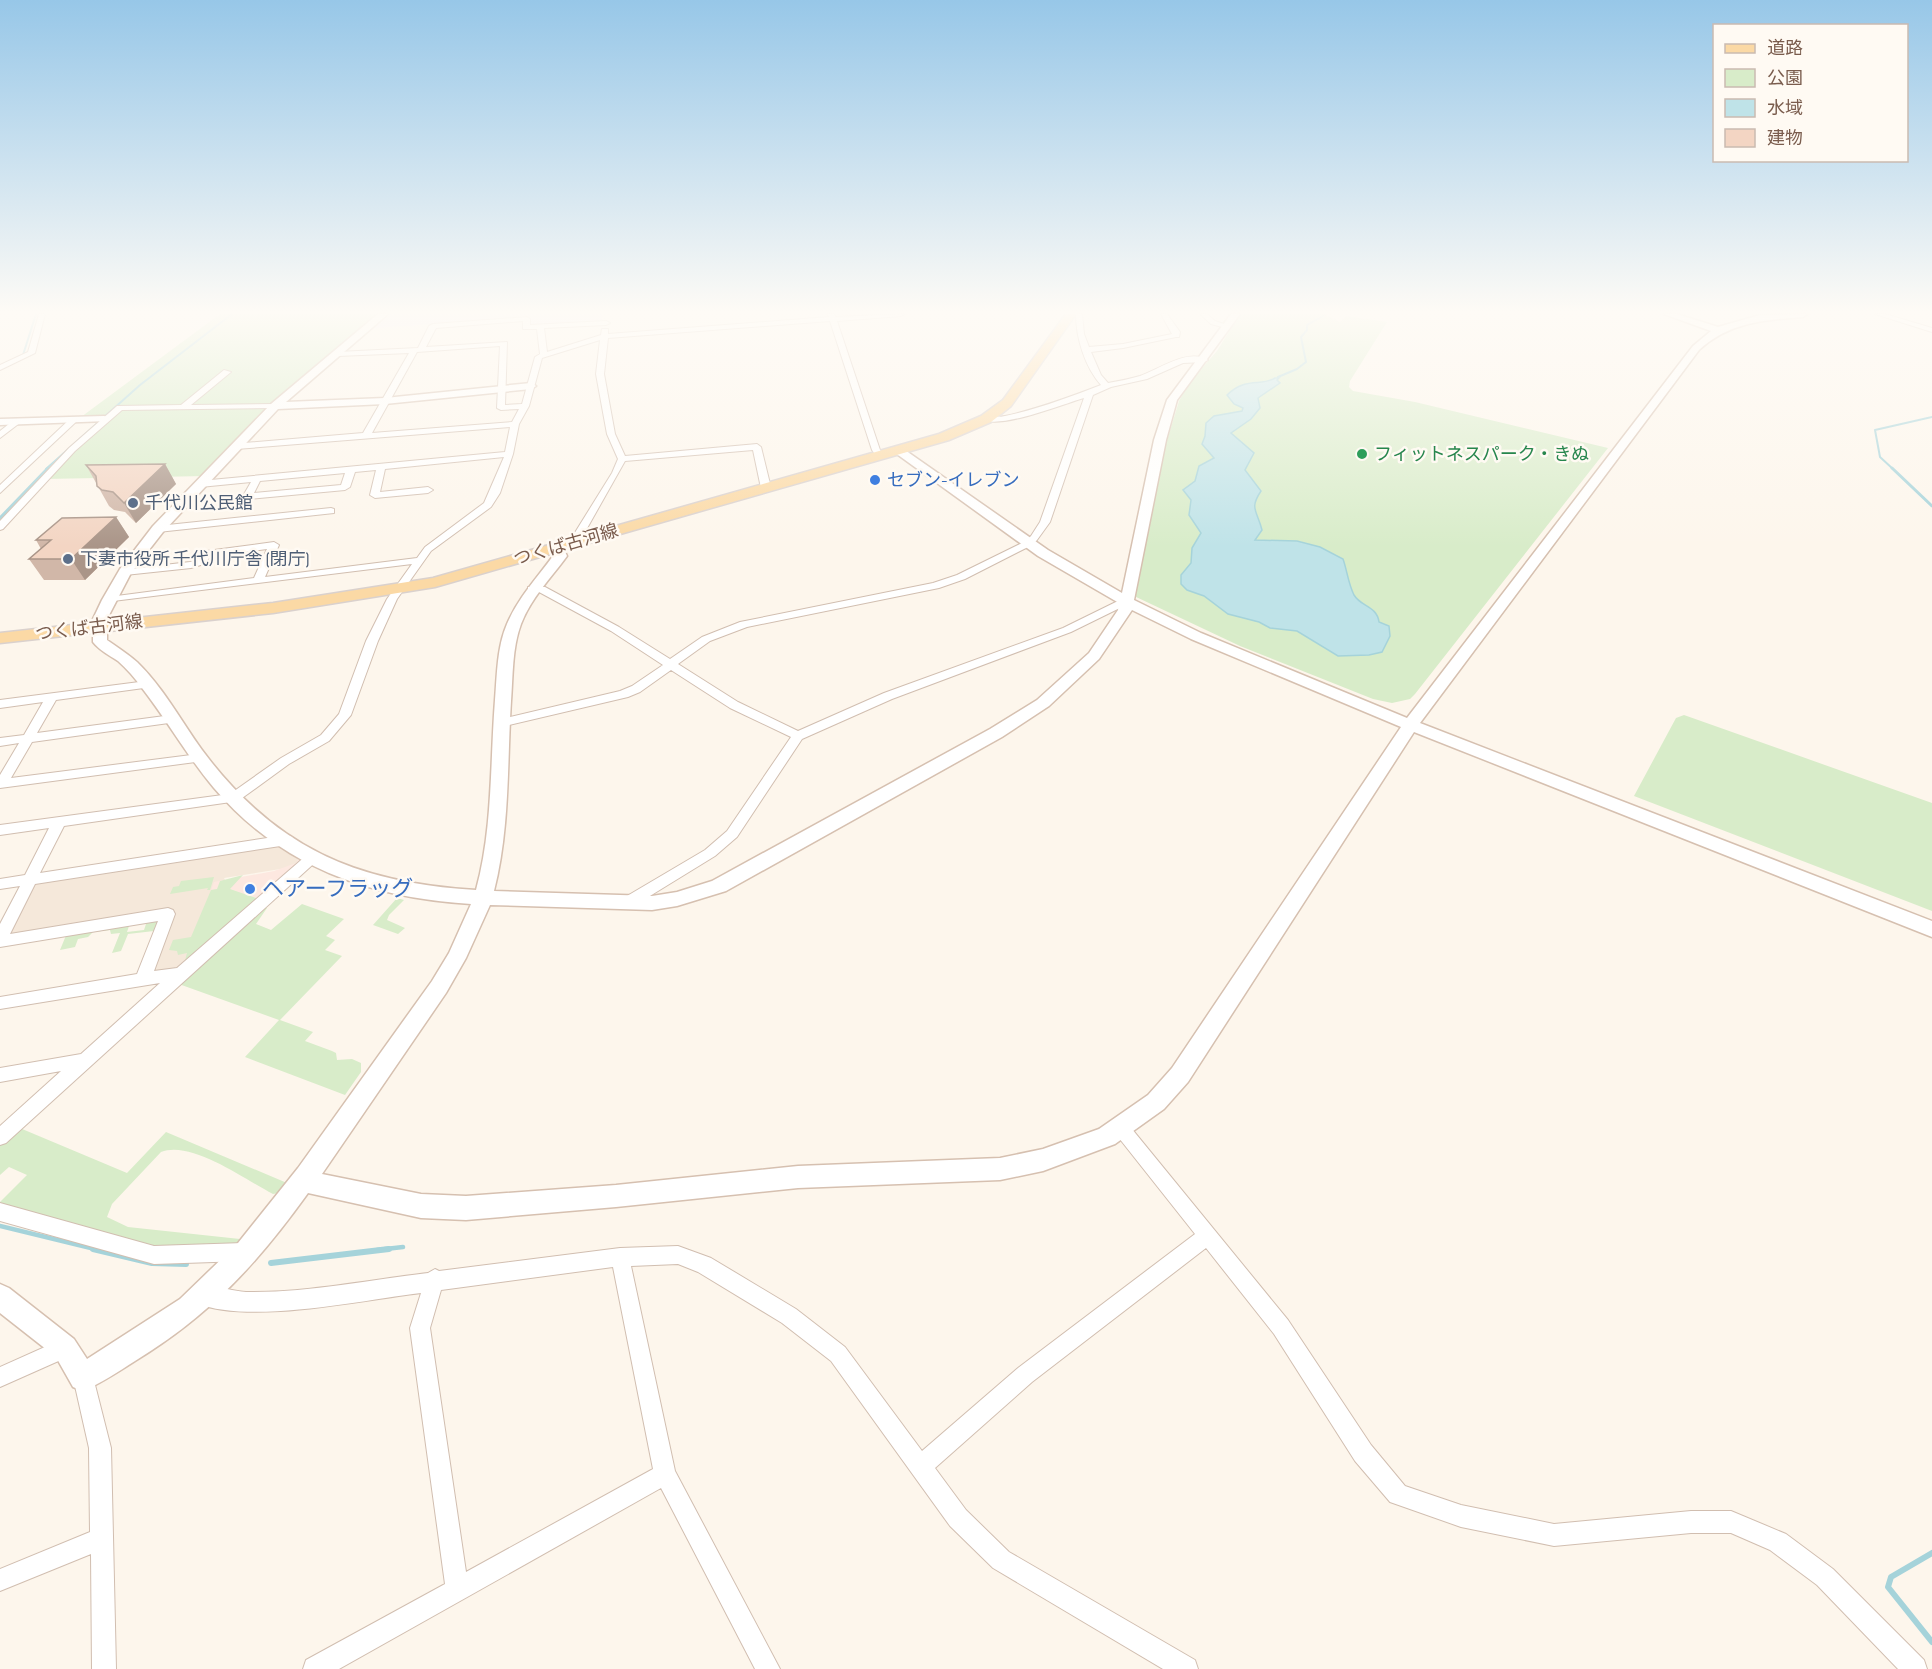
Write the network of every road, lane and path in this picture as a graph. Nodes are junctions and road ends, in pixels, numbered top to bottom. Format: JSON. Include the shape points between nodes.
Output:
{"nodes":[{"id":1,"x":202,"y":392,"type":"edge"},
{"id":2,"x":292,"y":392,"type":"edge"},
{"id":3,"x":391,"y":392,"type":"edge"},
{"id":4,"x":472,"y":392,"type":"edge"},
{"id":5,"x":500,"y":392,"type":"edge"},
{"id":6,"x":529,"y":392,"type":"edge"},
{"id":7,"x":603,"y":392,"type":"edge"},
{"id":8,"x":857,"y":392,"type":"edge"},
{"id":9,"x":1016,"y":392,"type":"edge"},
{"id":10,"x":1093,"y":392,"type":"edge"},
{"id":11,"x":1176,"y":392,"type":"edge"},
{"id":12,"x":1662,"y":392,"type":"edge"},
{"id":13,"x":1089,"y":394,"type":"junction"},
{"id":14,"x":385,"y":401,"type":"junction"},
{"id":15,"x":275,"y":406,"type":"junction"},
{"id":16,"x":525,"y":406,"type":"junction"},
{"id":17,"x":183,"y":407,"type":"junction"},
{"id":18,"x":104,"y":419,"type":"junction"},
{"id":19,"x":986,"y":419,"type":"junction"},
{"id":20,"x":74,"y":420,"type":"junction"},
{"id":21,"x":0,"y":422,"type":"edge"},
{"id":22,"x":17,"y":422,"type":"junction"},
{"id":23,"x":515,"y":424,"type":"junction"},
{"id":24,"x":0,"y":435,"type":"edge"},
{"id":25,"x":365,"y":437,"type":"junction"},
{"id":26,"x":236,"y":446,"type":"junction"},
{"id":27,"x":898,"y":450,"type":"junction"},
{"id":28,"x":509,"y":454,"type":"junction"},
{"id":29,"x":880,"y":455,"type":"junction"},
{"id":30,"x":622,"y":459,"type":"junction"},
{"id":31,"x":381,"y":466,"type":"junction"},
{"id":32,"x":351,"y":469,"type":"junction"},
{"id":33,"x":257,"y":478,"type":"junction"},
{"id":34,"x":200,"y":484,"type":"junction"},
{"id":35,"x":766,"y":488,"type":"junction"},
{"id":36,"x":0,"y":490,"type":"edge"},
{"id":37,"x":428,"y":490,"type":"dead end"},
{"id":38,"x":331,"y":511,"type":"dead end"},
{"id":39,"x":0,"y":527,"type":"edge"},
{"id":40,"x":158,"y":529,"type":"junction"},
{"id":41,"x":1029,"y":543,"type":"junction"},
{"id":42,"x":567,"y":545,"type":"junction"},
{"id":43,"x":421,"y":560,"type":"junction"},
{"id":44,"x":125,"y":572,"type":"junction"},
{"id":45,"x":258,"y":580,"type":"junction"},
{"id":46,"x":400,"y":589,"type":"junction"},
{"id":47,"x":532,"y":589,"type":"junction"},
{"id":48,"x":109,"y":600,"type":"junction"},
{"id":49,"x":1126,"y":601,"type":"junction"},
{"id":50,"x":99,"y":627,"type":"junction"},
{"id":51,"x":0,"y":638,"type":"edge"},
{"id":52,"x":670,"y":665,"type":"junction"},
{"id":53,"x":147,"y":685,"type":"junction"},
{"id":54,"x":52,"y":697,"type":"junction"},
{"id":55,"x":0,"y":704,"type":"edge"},
{"id":56,"x":172,"y":720,"type":"junction"},
{"id":57,"x":501,"y":723,"type":"junction"},
{"id":58,"x":1410,"y":725,"type":"junction"},
{"id":59,"x":798,"y":735,"type":"junction"},
{"id":60,"x":28,"y":738,"type":"junction"},
{"id":61,"x":0,"y":742,"type":"edge"},
{"id":62,"x":200,"y":758,"type":"junction"},
{"id":63,"x":1,"y":784,"type":"edge"},
{"id":64,"x":233,"y":798,"type":"junction"},
{"id":65,"x":59,"y":822,"type":"junction"},
{"id":66,"x":0,"y":830,"type":"edge"},
{"id":67,"x":287,"y":840,"type":"junction"},
{"id":68,"x":313,"y":858,"type":"junction"},
{"id":69,"x":30,"y":879,"type":"junction"},
{"id":70,"x":0,"y":884,"type":"edge"},
{"id":71,"x":483,"y":898,"type":"junction"},
{"id":72,"x":627,"y":903,"type":"junction"},
{"id":73,"x":1932,"y":929,"type":"edge"},
{"id":74,"x":0,"y":940,"type":"edge"},
{"id":75,"x":181,"y":973,"type":"junction"},
{"id":76,"x":143,"y":979,"type":"junction"},
{"id":77,"x":0,"y":1003,"type":"edge"},
{"id":78,"x":86,"y":1060,"type":"junction"},
{"id":79,"x":0,"y":1075,"type":"edge"},
{"id":80,"x":1121,"y":1128,"type":"junction"},
{"id":81,"x":0,"y":1137,"type":"edge"},
{"id":82,"x":303,"y":1182,"type":"junction"},
{"id":83,"x":0,"y":1212,"type":"edge"},
{"id":84,"x":1208,"y":1235,"type":"junction"},
{"id":85,"x":246,"y":1252,"type":"junction"},
{"id":86,"x":620,"y":1257,"type":"junction"},
{"id":87,"x":435,"y":1279,"type":"junction"},
{"id":88,"x":203,"y":1296,"type":"junction"},
{"id":89,"x":0,"y":1297,"type":"edge"},
{"id":90,"x":65,"y":1348,"type":"junction"},
{"id":91,"x":0,"y":1377,"type":"edge"},
{"id":92,"x":83,"y":1377,"type":"junction"},
{"id":93,"x":920,"y":1467,"type":"junction"},
{"id":94,"x":665,"y":1474,"type":"junction"},
{"id":95,"x":101,"y":1539,"type":"junction"},
{"id":96,"x":0,"y":1580,"type":"edge"},
{"id":97,"x":457,"y":1590,"type":"junction"},
{"id":98,"x":104,"y":1669,"type":"edge"},
{"id":99,"x":315,"y":1669,"type":"edge"},
{"id":100,"x":768,"y":1669,"type":"edge"},
{"id":101,"x":1186,"y":1669,"type":"edge"},
{"id":102,"x":1915,"y":1669,"type":"edge"}],
"edges":[{"from":1,"to":17,"type":"street"},
{"from":2,"to":15,"type":"street"},
{"from":3,"to":14,"type":"street"},
{"from":4,"to":14,"type":"street"},
{"from":5,"to":16,"type":"street","via":[[501,408]]},
{"from":6,"to":16,"type":"street"},
{"from":7,"to":30,"type":"street","via":[[611,434]]},
{"from":8,"to":29,"type":"street"},
{"from":9,"to":19,"type":"main road","name":"つくば古河線"},
{"from":10,"to":13,"type":"street"},
{"from":11,"to":49,"type":"street","via":[[1160,440]]},
{"from":12,"to":58,"type":"street"},
{"from":13,"to":19,"type":"street","via":[[1003,419]]},
{"from":13,"to":41,"type":"street","via":[[1045,522]]},
{"from":14,"to":15,"type":"street"},
{"from":14,"to":25,"type":"street"},
{"from":15,"to":17,"type":"street"},
{"from":15,"to":26,"type":"street"},
{"from":16,"to":23,"type":"street"},
{"from":17,"to":18,"type":"street","via":[[120,408]]},
{"from":18,"to":20,"type":"street"},
{"from":18,"to":39,"type":"street"},
{"from":19,"to":27,"type":"main road","name":"つくば古河線"},
{"from":20,"to":22,"type":"street"},
{"from":20,"to":36,"type":"street"},
{"from":21,"to":22,"type":"street"},
{"from":22,"to":24,"type":"street"},
{"from":23,"to":25,"type":"street"},
{"from":23,"to":28,"type":"street"},
{"from":25,"to":26,"type":"street"},
{"from":26,"to":34,"type":"street"},
{"from":27,"to":29,"type":"main road","name":"つくば古河線"},
{"from":27,"to":41,"type":"street"},
{"from":28,"to":31,"type":"street"},
{"from":28,"to":43,"type":"street","via":[[488,505],[428,549]]},
{"from":29,"to":35,"type":"main road","name":"つくば古河線"},
{"from":30,"to":35,"type":"street","via":[[757,447]]},
{"from":30,"to":42,"type":"street"},
{"from":31,"to":32,"type":"street"},
{"from":31,"to":37,"type":"street","via":[[375,495]]},
{"from":32,"to":33,"type":"street"},
{"from":32,"to":33,"type":"street","via":[[345,487],[248,496]]},
{"from":33,"to":34,"type":"street"},
{"from":34,"to":40,"type":"street"},
{"from":35,"to":42,"type":"main road","name":"つくば古河線"},
{"from":38,"to":40,"type":"street"},
{"from":40,"to":44,"type":"street"},
{"from":41,"to":49,"type":"street"},
{"from":41,"to":52,"type":"street","via":[[935,586],[744,624],[706,639]]},
{"from":42,"to":46,"type":"main road","name":"つくば古河線"},
{"from":42,"to":47,"type":"street"},
{"from":43,"to":45,"type":"street"},
{"from":43,"to":46,"type":"street"},
{"from":44,"to":45,"type":"street","via":[[191,566],[207,554],[274,545]]},
{"from":44,"to":48,"type":"street"},
{"from":45,"to":48,"type":"street"},
{"from":46,"to":50,"type":"main road","name":"つくば古河線"},
{"from":46,"to":64,"type":"street","via":[[372,641],[345,715],[318,744],[285,761]]},
{"from":47,"to":52,"type":"street","via":[[598,619]]},
{"from":47,"to":57,"type":"street","via":[[508,642]]},
{"from":48,"to":50,"type":"street"},
{"from":49,"to":58,"type":"street","via":[[1264,666]]},
{"from":49,"to":59,"type":"street","via":[[1050,637],[888,696]]},
{"from":49,"to":72,"type":"street","via":[[1108,638],[1073,678],[996,733],[719,886],[672,900]]},
{"from":50,"to":51,"type":"main road","name":"つくば古河線"},
{"from":50,"to":53,"type":"street","via":[[100,642],[135,668]]},
{"from":52,"to":57,"type":"street","via":[[636,690]]},
{"from":52,"to":59,"type":"street","via":[[734,705]]},
{"from":53,"to":54,"type":"street"},
{"from":53,"to":56,"type":"street"},
{"from":54,"to":55,"type":"street"},
{"from":54,"to":60,"type":"street"},
{"from":56,"to":60,"type":"street"},
{"from":56,"to":62,"type":"street"},
{"from":57,"to":71,"type":"street","via":[[497,825]]},
{"from":58,"to":73,"type":"street"},
{"from":58,"to":80,"type":"street","via":[[1180,1075],[1156,1102]]},
{"from":59,"to":72,"type":"street","via":[[732,834],[710,853]]},
{"from":60,"to":61,"type":"street"},
{"from":60,"to":63,"type":"street"},
{"from":62,"to":63,"type":"street"},
{"from":62,"to":64,"type":"street"},
{"from":64,"to":65,"type":"street"},
{"from":64,"to":67,"type":"street"},
{"from":65,"to":66,"type":"street"},
{"from":65,"to":69,"type":"street"},
{"from":67,"to":68,"type":"street"},
{"from":67,"to":69,"type":"street"},
{"from":68,"to":71,"type":"street","via":[[378,884]]},
{"from":68,"to":75,"type":"street"},
{"from":69,"to":70,"type":"street"},
{"from":69,"to":74,"type":"street"},
{"from":71,"to":72,"type":"street"},
{"from":71,"to":82,"type":"street","via":[[442,982]]},
{"from":74,"to":76,"type":"street","via":[[168,914]]},
{"from":75,"to":76,"type":"street"},
{"from":75,"to":78,"type":"street"},
{"from":76,"to":77,"type":"street"},
{"from":78,"to":79,"type":"street"},
{"from":78,"to":81,"type":"street"},
{"from":80,"to":82,"type":"street","via":[[1107,1137],[1043,1160],[1000,1169],[798,1177],[516,1205],[421,1206]]},
{"from":80,"to":84,"type":"street"},
{"from":82,"to":85,"type":"street"},
{"from":83,"to":85,"type":"street","via":[[154,1255]]},
{"from":84,"to":93,"type":"street","via":[[1025,1375]]},
{"from":84,"to":102,"type":"street","via":[[1281,1327],[1363,1453],[1398,1494],[1461,1515],[1554,1536],[1691,1522],[1731,1522],[1778,1542],[1825,1577]]},
{"from":85,"to":88,"type":"street"},
{"from":86,"to":87,"type":"street"},
{"from":86,"to":93,"type":"street","via":[[678,1255],[704,1265],[789,1316],[838,1354]]},
{"from":86,"to":94,"type":"street"},
{"from":87,"to":88,"type":"street","via":[[276,1302]]},
{"from":87,"to":97,"type":"street","via":[[420,1328]]},
{"from":88,"to":92,"type":"street","via":[[161,1329]]},
{"from":89,"to":90,"type":"street"},
{"from":90,"to":91,"type":"street"},
{"from":90,"to":92,"type":"street"},
{"from":92,"to":95,"type":"street","via":[[100,1448]]},
{"from":93,"to":101,"type":"street","via":[[958,1518],[1001,1560]]},
{"from":94,"to":97,"type":"street"},
{"from":94,"to":100,"type":"street"},
{"from":95,"to":96,"type":"street"},
{"from":95,"to":98,"type":"street"},
{"from":97,"to":99,"type":"street"}]}
